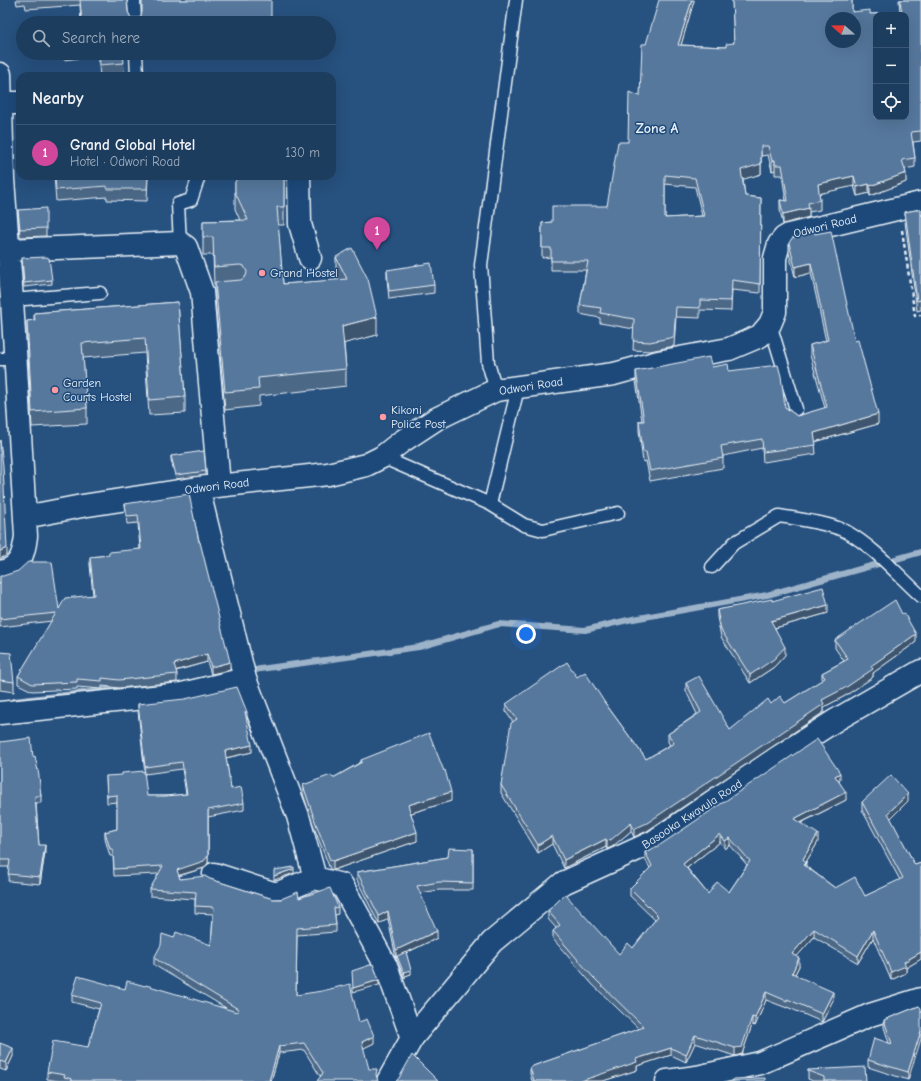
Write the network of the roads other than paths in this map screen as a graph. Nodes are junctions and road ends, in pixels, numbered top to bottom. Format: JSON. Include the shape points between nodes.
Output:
{"nodes":[{"id":1,"x":134,"y":0,"type":"edge"},
{"id":2,"x":516,"y":0,"type":"edge"},
{"id":3,"x":135,"y":16,"type":"edge"},
{"id":4,"x":136,"y":60,"type":"edge"},
{"id":5,"x":137,"y":72,"type":"edge"},
{"id":6,"x":0,"y":74,"type":"edge"},
{"id":7,"x":10,"y":103,"type":"edge"},
{"id":8,"x":2,"y":179,"type":"edge"},
{"id":9,"x":198,"y":180,"type":"edge"},
{"id":10,"x":299,"y":180,"type":"edge"},
{"id":11,"x":921,"y":203,"type":"edge"},
{"id":12,"x":180,"y":243,"type":"junction"},
{"id":13,"x":8,"y":250,"type":"junction"},
{"id":14,"x":310,"y":258,"type":"dead end"},
{"id":15,"x":100,"y":293,"type":"dead end"},
{"id":16,"x":12,"y":300,"type":"junction"},
{"id":17,"x":770,"y":324,"type":"junction"},
{"id":18,"x":8,"y":359,"type":"edge"},
{"id":19,"x":518,"y":388,"type":"junction"},
{"id":20,"x":496,"y":390,"type":"junction"},
{"id":21,"x":796,"y":408,"type":"dead end"},
{"id":22,"x":382,"y":457,"type":"junction"},
{"id":23,"x":209,"y":487,"type":"junction"},
{"id":24,"x":490,"y":504,"type":"junction"},
{"id":25,"x":618,"y":513,"type":"dead end"},
{"id":26,"x":25,"y":517,"type":"junction"},
{"id":27,"x":712,"y":567,"type":"dead end"},
{"id":28,"x":0,"y":572,"type":"edge"},
{"id":29,"x":921,"y":596,"type":"edge"},
{"id":30,"x":921,"y":671,"type":"edge"},
{"id":31,"x":245,"y":679,"type":"junction"},
{"id":32,"x":0,"y":713,"type":"edge"},
{"id":33,"x":214,"y":874,"type":"dead end"},
{"id":34,"x":315,"y":878,"type":"junction"},
{"id":35,"x":921,"y":999,"type":"edge"},
{"id":36,"x":412,"y":1038,"type":"junction"},
{"id":37,"x":388,"y":1081,"type":"edge"},
{"id":38,"x":667,"y":1081,"type":"edge"}],
"edges":[{"from":1,"to":3,"type":"lane"},
{"from":2,"to":20,"type":"lane","via":[[481,265],[488,363]]},
{"from":4,"to":5,"type":"lane"},
{"from":6,"to":7,"type":"street"},
{"from":7,"to":8,"type":"street"},
{"from":8,"to":13,"type":"street"},
{"from":9,"to":12,"type":"lane","via":[[191,200],[178,204]]},
{"from":10,"to":14,"type":"street","via":[[300,224]]},
{"from":11,"to":17,"type":"street","name":"Odwori Road","via":[[784,238],[778,244],[775,312]]},
{"from":12,"to":13,"type":"street"},
{"from":12,"to":23,"type":"street","via":[[186,247],[207,292]]},
{"from":13,"to":16,"type":"street"},
{"from":15,"to":16,"type":"lane"},
{"from":16,"to":18,"type":"street"},
{"from":17,"to":19,"type":"street","name":"Odwori Road","via":[[760,336],[730,349],[658,362],[614,374]]},
{"from":17,"to":21,"type":"lane"},
{"from":18,"to":26,"type":"street"},
{"from":19,"to":20,"type":"street","name":"Odwori Road"},
{"from":19,"to":24,"type":"lane"},
{"from":20,"to":22,"type":"street","name":"Odwori Road","via":[[436,419]]},
{"from":22,"to":23,"type":"street","name":"Odwori Road","via":[[328,474]]},
{"from":22,"to":24,"type":"lane"},
{"from":23,"to":26,"type":"street","name":"Odwori Road"},
{"from":23,"to":31,"type":"street"},
{"from":24,"to":25,"type":"lane","via":[[524,525],[543,530]]},
{"from":26,"to":28,"type":"street","via":[[26,536],[21,557],[10,570]]},
{"from":27,"to":29,"type":"lane","via":[[734,544],[778,516],[819,523],[846,532],[878,555]]},
{"from":30,"to":36,"type":"street","name":"Basooka Kwavula Road","via":[[781,755],[653,842],[563,883],[492,942]]},
{"from":31,"to":32,"type":"street","via":[[182,694]]},
{"from":31,"to":34,"type":"street","via":[[298,816]]},
{"from":33,"to":34,"type":"street","via":[[276,894]]},
{"from":34,"to":36,"type":"street","via":[[342,885],[386,966]]},
{"from":35,"to":38,"type":"street","via":[[870,1015],[760,1063]]},
{"from":36,"to":37,"type":"street","name":"Basooka Kwavula Road"}]}
